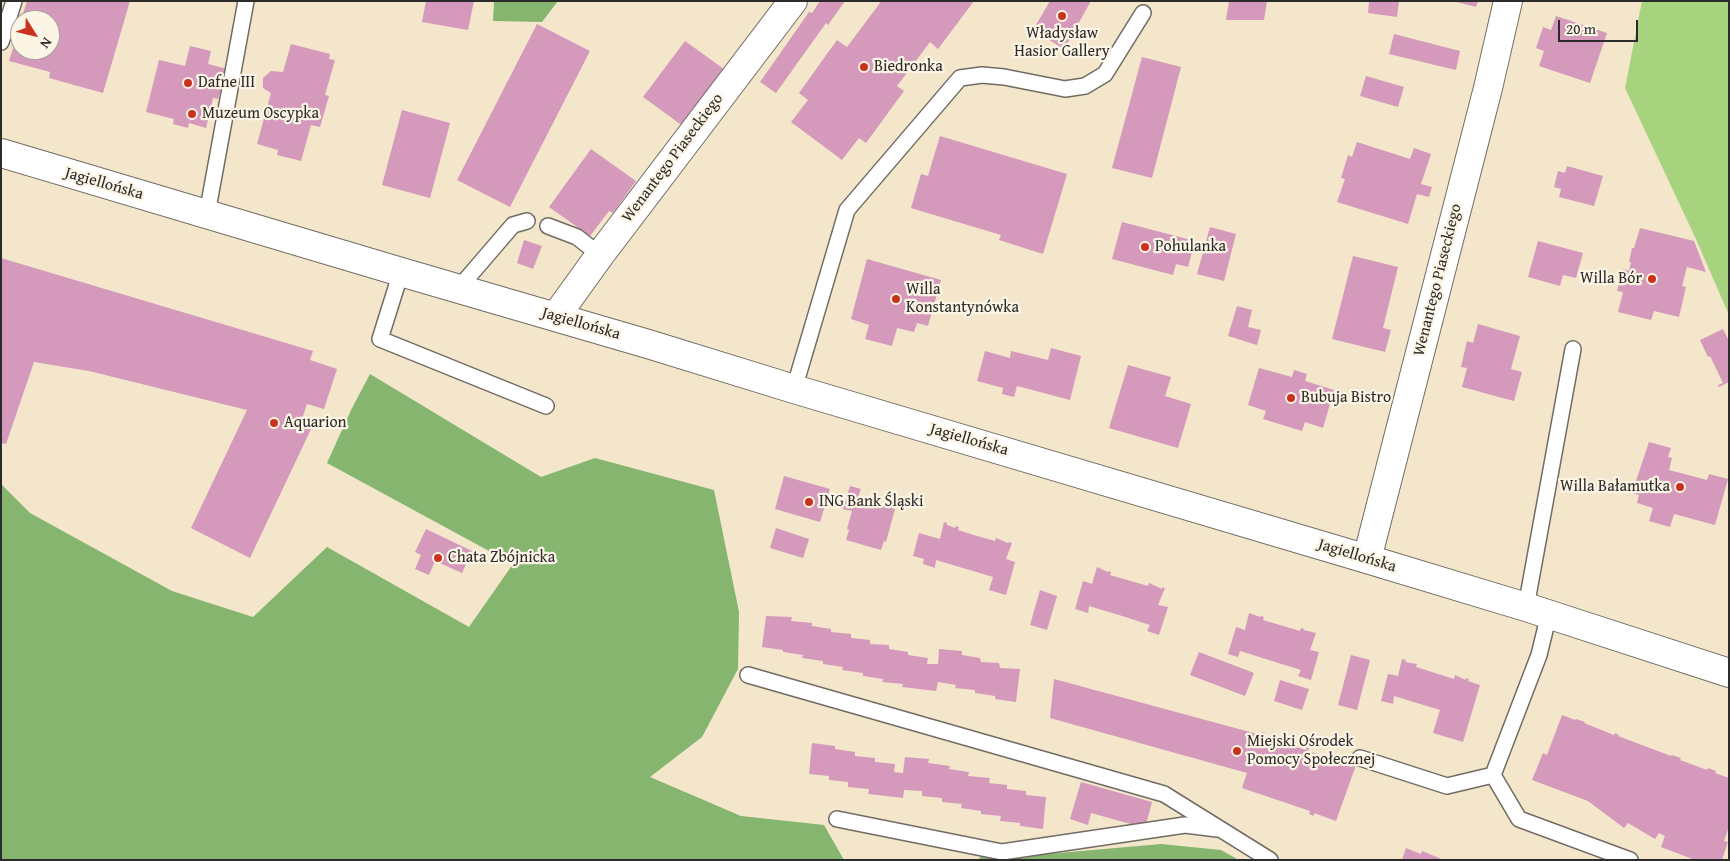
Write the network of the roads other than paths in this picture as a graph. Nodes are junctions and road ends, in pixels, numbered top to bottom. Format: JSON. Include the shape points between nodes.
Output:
{"nodes":[{"id":1,"x":14,"y":1,"type":"edge"},
{"id":2,"x":246,"y":1,"type":"edge"},
{"id":3,"x":793,"y":1,"type":"edge"},
{"id":4,"x":1508,"y":1,"type":"edge"},
{"id":5,"x":1143,"y":13,"type":"dead end"},
{"id":6,"x":1,"y":42,"type":"edge"},
{"id":7,"x":1,"y":153,"type":"edge"},
{"id":8,"x":207,"y":214,"type":"junction"},
{"id":9,"x":526,"y":221,"type":"dead end"},
{"id":10,"x":548,"y":226,"type":"dead end"},
{"id":11,"x":600,"y":255,"type":"junction"},
{"id":12,"x":401,"y":272,"type":"junction"},
{"id":13,"x":458,"y":289,"type":"junction"},
{"id":14,"x":556,"y":316,"type":"junction"},
{"id":15,"x":1573,"y":350,"type":"dead end"},
{"id":16,"x":794,"y":389,"type":"junction"},
{"id":17,"x":546,"y":406,"type":"dead end"},
{"id":18,"x":1367,"y":559,"type":"junction"},
{"id":19,"x":1537,"y":611,"type":"junction"},
{"id":20,"x":1729,"y":673,"type":"edge"},
{"id":21,"x":748,"y":675,"type":"dead end"},
{"id":22,"x":1360,"y":758,"type":"dead end"},
{"id":23,"x":1493,"y":775,"type":"junction"},
{"id":24,"x":837,"y":819,"type":"dead end"},
{"id":25,"x":1223,"y":830,"type":"junction"},
{"id":26,"x":1270,"y":860,"type":"edge"},
{"id":27,"x":1630,"y":860,"type":"edge"}],
"edges":[{"from":1,"to":6,"type":"lane"},
{"from":2,"to":8,"type":"lane"},
{"from":3,"to":11,"type":"street","name":"Wenantego Piaseckiego"},
{"from":4,"to":18,"type":"street","name":"Wenantego Piaseckiego"},
{"from":5,"to":16,"type":"lane","via":[[1105,74],[1085,86],[1065,89],[982,75],[960,78],[847,210]]},
{"from":7,"to":8,"type":"street","name":"Jagiellońska"},
{"from":8,"to":12,"type":"street","name":"Jagiellońska"},
{"from":9,"to":13,"type":"lane","via":[[513,225]]},
{"from":10,"to":11,"type":"lane","via":[[577,237]]},
{"from":11,"to":14,"type":"street","name":"Wenantego Piaseckiego"},
{"from":12,"to":13,"type":"street","name":"Jagiellońska"},
{"from":12,"to":17,"type":"lane","via":[[380,339]]},
{"from":13,"to":14,"type":"street","name":"Jagiellońska"},
{"from":14,"to":16,"type":"street","name":"Jagiellońska"},
{"from":15,"to":19,"type":"lane"},
{"from":16,"to":18,"type":"street","name":"Jagiellońska"},
{"from":18,"to":19,"type":"street","name":"Jagiellońska"},
{"from":19,"to":20,"type":"street","name":"Jagiellońska"},
{"from":19,"to":23,"type":"lane","via":[[1539,655]]},
{"from":21,"to":25,"type":"lane","via":[[1164,794]]},
{"from":22,"to":23,"type":"lane","via":[[1447,786]]},
{"from":23,"to":27,"type":"lane","via":[[1519,819]]},
{"from":24,"to":25,"type":"lane","via":[[1002,852],[1185,825]]},
{"from":25,"to":26,"type":"lane"}]}
